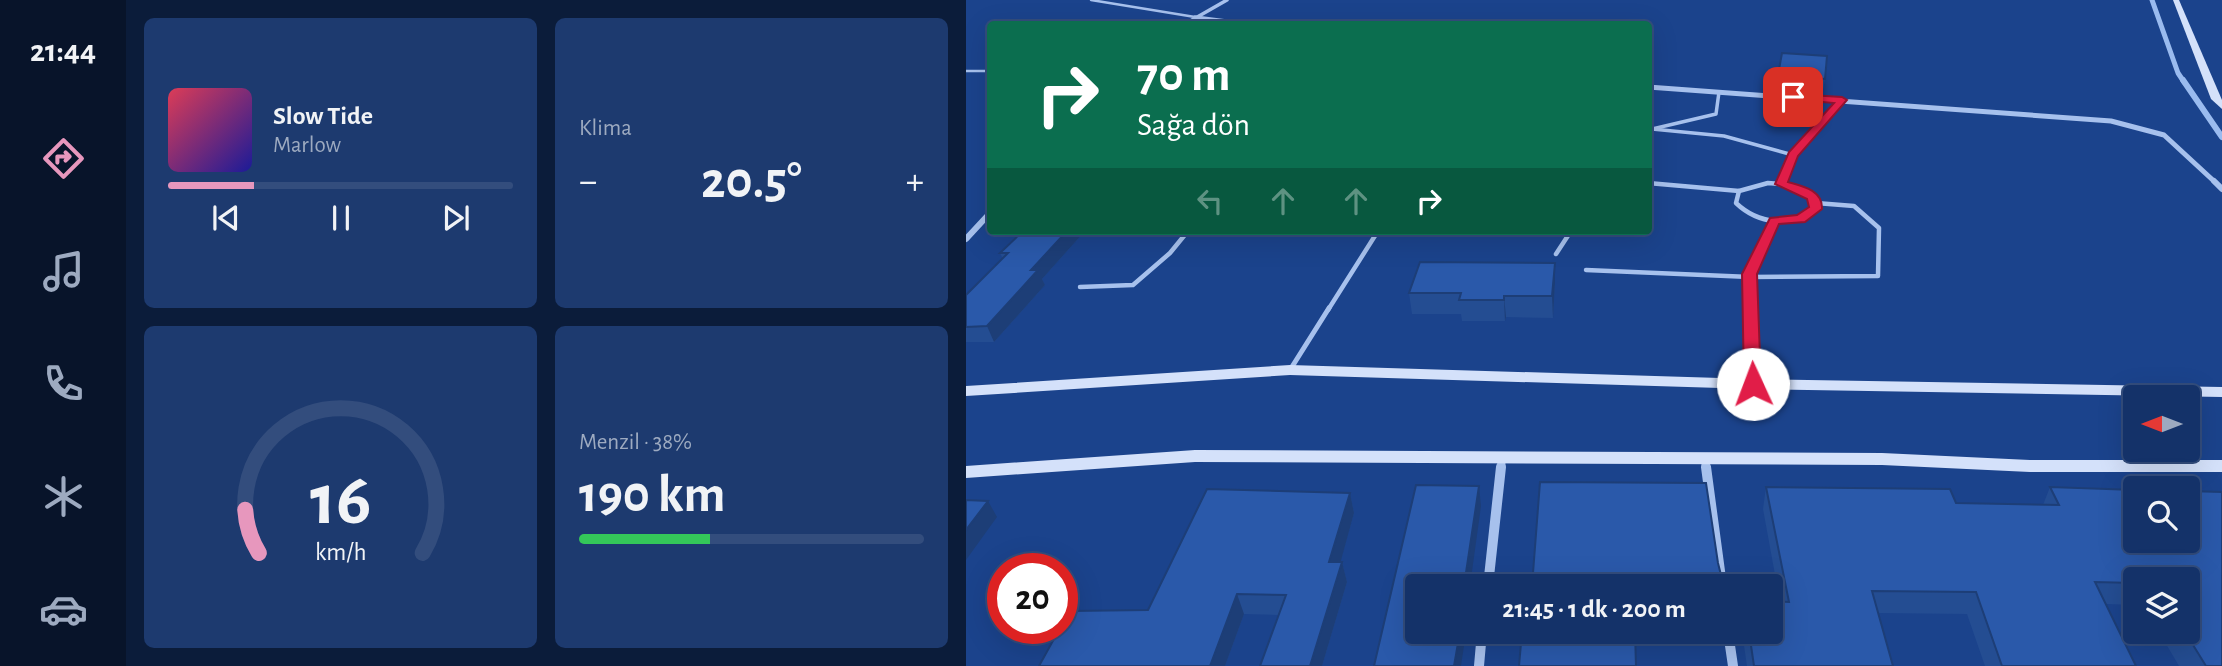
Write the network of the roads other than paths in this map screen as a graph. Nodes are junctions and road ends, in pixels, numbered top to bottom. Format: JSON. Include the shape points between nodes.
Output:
{"nodes":[{"id":1,"x":1091,"y":0,"type":"edge"},
{"id":2,"x":1227,"y":0,"type":"edge"},
{"id":3,"x":2176,"y":0,"type":"edge"},
{"id":4,"x":1195,"y":17,"type":"junction"},
{"id":5,"x":1189,"y":21,"type":"edge"},
{"id":6,"x":1234,"y":21,"type":"edge"},
{"id":7,"x":966,"y":71,"type":"edge"},
{"id":8,"x":987,"y":71,"type":"edge"},
{"id":9,"x":1652,"y":87,"type":"edge"},
{"id":10,"x":1719,"y":92,"type":"junction"},
{"id":11,"x":1842,"y":100,"type":"junction"},
{"id":12,"x":2222,"y":106,"type":"edge"},
{"id":13,"x":1652,"y":130,"type":"edge"},
{"id":14,"x":1652,"y":130,"type":"edge"},
{"id":15,"x":1793,"y":155,"type":"junction"},
{"id":16,"x":1652,"y":183,"type":"edge"},
{"id":17,"x":1781,"y":184,"type":"junction"},
{"id":18,"x":2222,"y":189,"type":"edge"},
{"id":19,"x":1739,"y":191,"type":"junction"},
{"id":20,"x":1816,"y":203,"type":"junction"},
{"id":21,"x":987,"y":216,"type":"edge"},
{"id":22,"x":1774,"y":221,"type":"junction"},
{"id":23,"x":1185,"y":235,"type":"edge"},
{"id":24,"x":1375,"y":235,"type":"edge"},
{"id":25,"x":1568,"y":235,"type":"edge"},
{"id":26,"x":966,"y":239,"type":"edge"},
{"id":27,"x":1556,"y":254,"type":"dead end"},
{"id":28,"x":1587,"y":270,"type":"dead end"},
{"id":29,"x":1750,"y":277,"type":"junction"},
{"id":30,"x":1080,"y":287,"type":"dead end"},
{"id":31,"x":1290,"y":370,"type":"junction"},
{"id":32,"x":1753,"y":384,"type":"junction"},
{"id":33,"x":966,"y":391,"type":"edge"},
{"id":34,"x":2222,"y":392,"type":"edge"},
{"id":35,"x":1502,"y":457,"type":"junction"},
{"id":36,"x":1705,"y":460,"type":"junction"},
{"id":37,"x":2222,"y":466,"type":"edge"},
{"id":38,"x":966,"y":472,"type":"edge"},
{"id":39,"x":1489,"y":574,"type":"edge"},
{"id":40,"x":1720,"y":574,"type":"edge"},
{"id":41,"x":1481,"y":644,"type":"edge"},
{"id":42,"x":1730,"y":644,"type":"edge"},
{"id":43,"x":1479,"y":666,"type":"edge"},
{"id":44,"x":1733,"y":666,"type":"edge"}],
"edges":[{"from":1,"to":4,"type":"lane"},
{"from":2,"to":4,"type":"street"},
{"from":3,"to":12,"type":"main road"},
{"from":4,"to":5,"type":"street"},
{"from":4,"to":6,"type":"street"},
{"from":7,"to":8,"type":"lane"},
{"from":9,"to":10,"type":"street"},
{"from":10,"to":11,"type":"street"},
{"from":10,"to":13,"type":"lane","via":[[1716,114]]},
{"from":11,"to":15,"type":"lane"},
{"from":11,"to":18,"type":"street","via":[[2111,121],[2164,135]]},
{"from":14,"to":15,"type":"lane","via":[[1694,130],[1761,143]]},
{"from":15,"to":17,"type":"lane"},
{"from":16,"to":19,"type":"lane"},
{"from":17,"to":19,"type":"lane","via":[[1756,184]]},
{"from":17,"to":20,"type":"lane","via":[[1804,191]]},
{"from":19,"to":22,"type":"lane","via":[[1736,203],[1741,209]]},
{"from":20,"to":22,"type":"lane","via":[[1810,215]]},
{"from":20,"to":29,"type":"lane","via":[[1854,206],[1879,229],[1878,276]]},
{"from":21,"to":26,"type":"street"},
{"from":22,"to":29,"type":"lane"},
{"from":23,"to":30,"type":"lane","via":[[1133,285]]},
{"from":24,"to":31,"type":"lane"},
{"from":25,"to":27,"type":"lane"},
{"from":28,"to":29,"type":"lane"},
{"from":29,"to":32,"type":"lane"},
{"from":31,"to":32,"type":"main road"},
{"from":31,"to":33,"type":"main road"},
{"from":32,"to":34,"type":"main road"},
{"from":35,"to":36,"type":"main road"},
{"from":35,"to":38,"type":"main road","via":[[1195,456]]},
{"from":35,"to":39,"type":"street"},
{"from":36,"to":37,"type":"main road","via":[[1882,458],[2030,466]]},
{"from":36,"to":40,"type":"street"},
{"from":41,"to":43,"type":"street"},
{"from":42,"to":44,"type":"street"}]}
